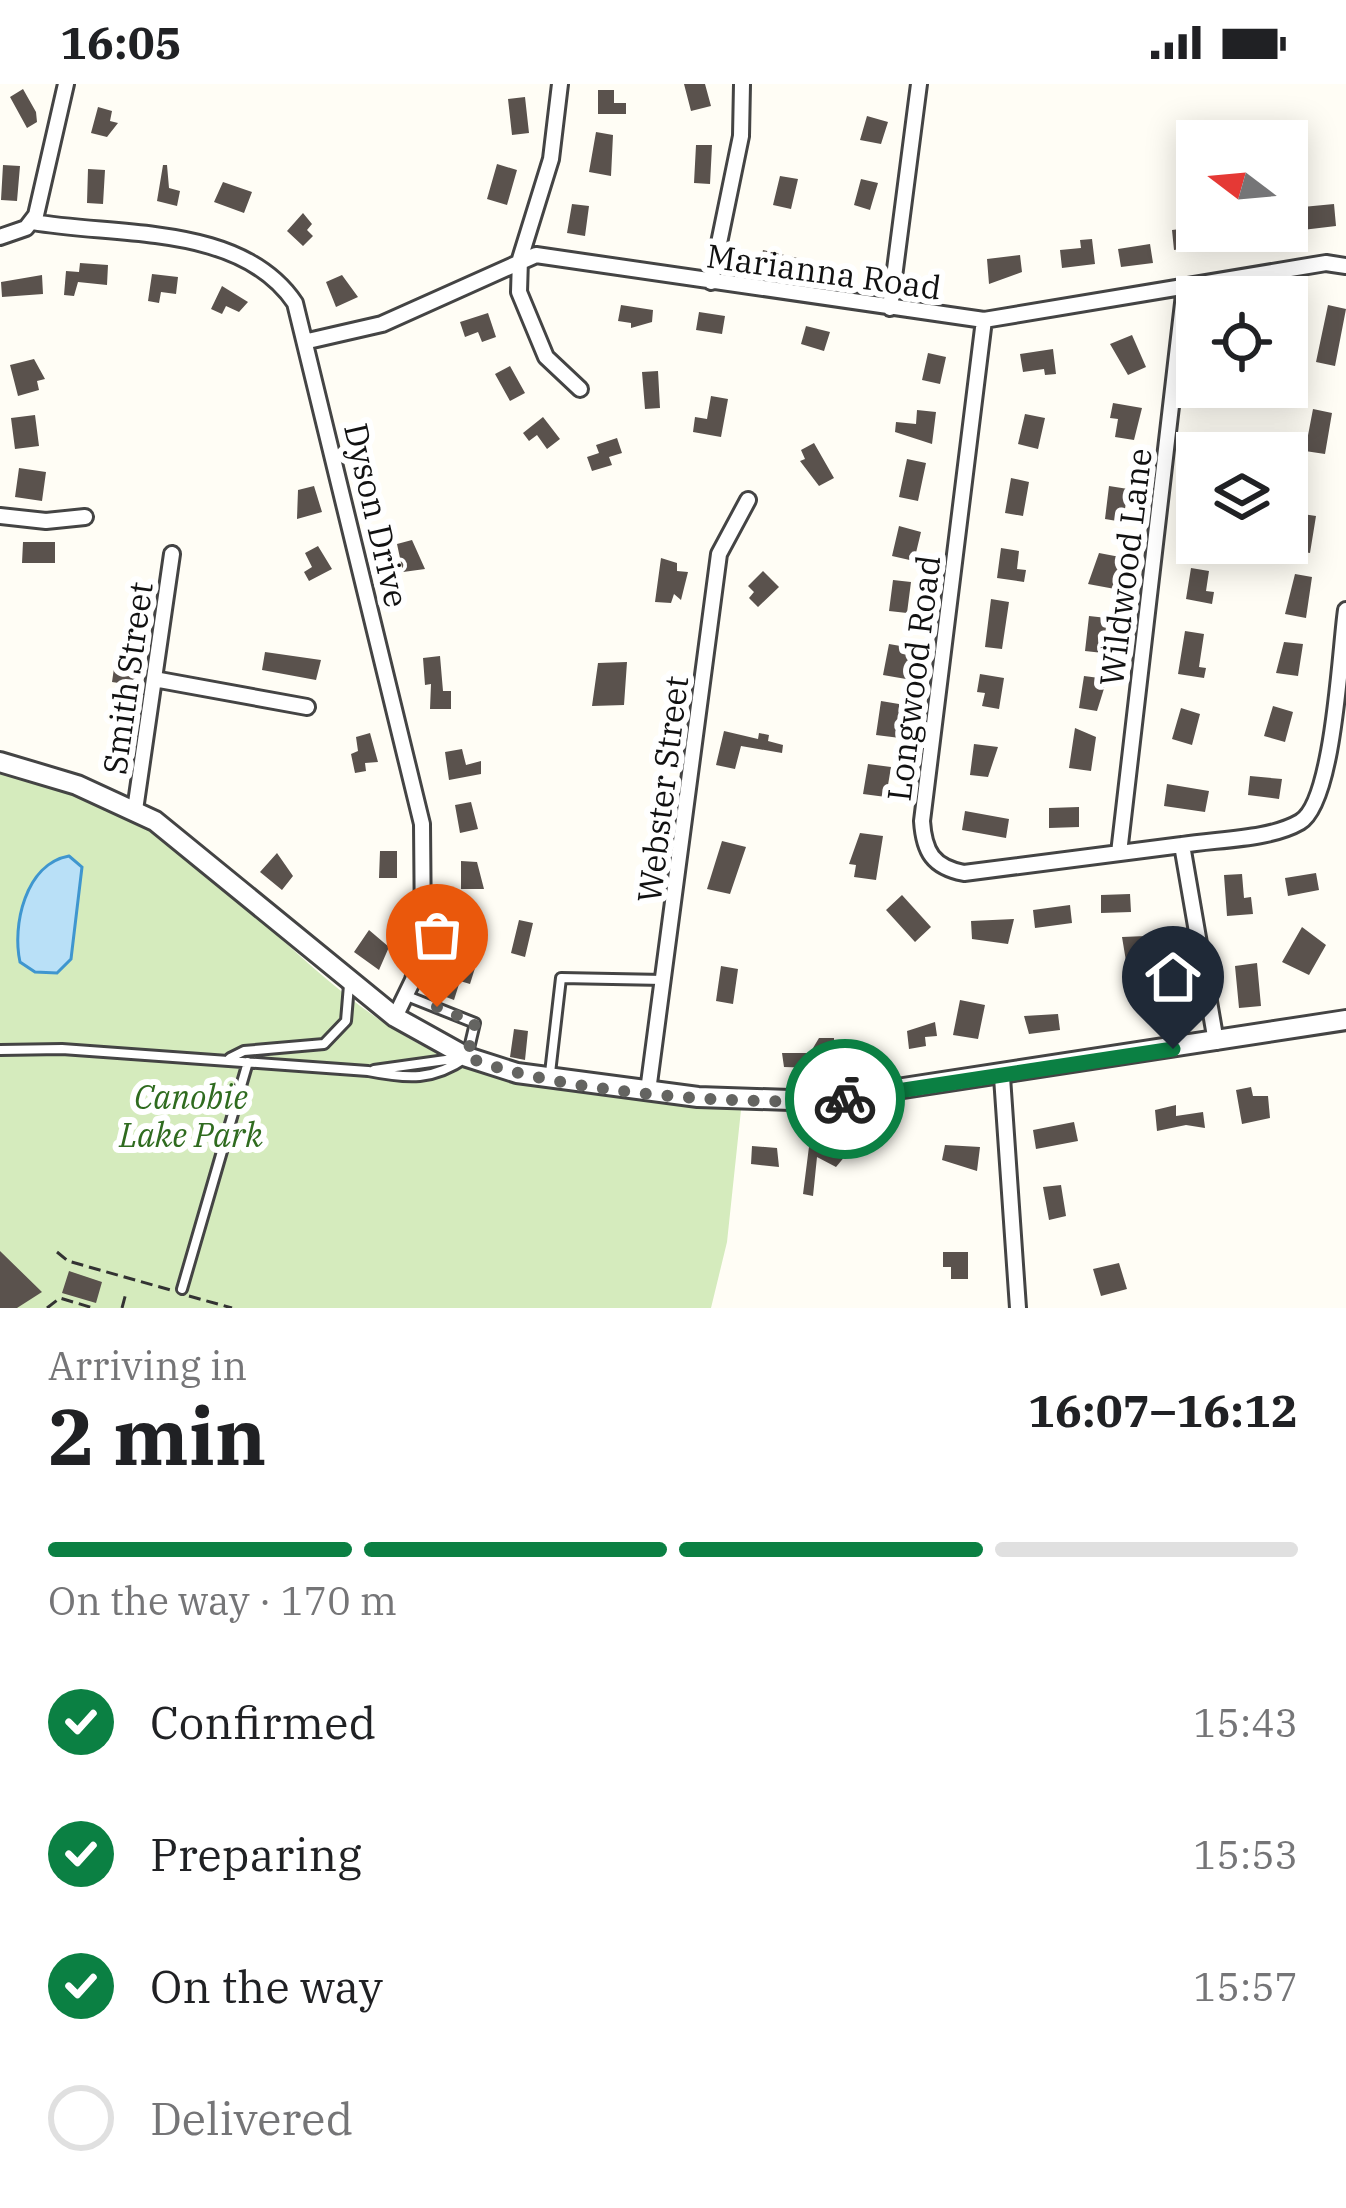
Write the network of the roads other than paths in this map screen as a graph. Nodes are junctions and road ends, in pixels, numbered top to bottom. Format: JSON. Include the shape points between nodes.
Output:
{"nodes":[{"id":1,"x":66,"y":84,"type":"edge"},
{"id":2,"x":560,"y":84,"type":"edge"},
{"id":3,"x":742,"y":84,"type":"edge"},
{"id":4,"x":919,"y":84,"type":"edge"},
{"id":5,"x":33,"y":222,"type":"junction"},
{"id":6,"x":0,"y":237,"type":"edge"},
{"id":7,"x":520,"y":259,"type":"junction"},
{"id":8,"x":1346,"y":266,"type":"edge"},
{"id":9,"x":1246,"y":276,"type":"edge"},
{"id":10,"x":711,"y":281,"type":"junction"},
{"id":11,"x":1176,"y":288,"type":"edge"},
{"id":12,"x":890,"y":308,"type":"junction"},
{"id":13,"x":984,"y":320,"type":"junction"},
{"id":14,"x":308,"y":341,"type":"junction"},
{"id":15,"x":1176,"y":363,"type":"edge"},
{"id":16,"x":580,"y":389,"type":"dead end"},
{"id":17,"x":748,"y":500,"type":"dead end"},
{"id":18,"x":0,"y":516,"type":"edge"},
{"id":19,"x":86,"y":517,"type":"dead end"},
{"id":20,"x":172,"y":554,"type":"dead end"},
{"id":21,"x":1346,"y":610,"type":"edge"},
{"id":22,"x":154,"y":679,"type":"junction"},
{"id":23,"x":308,"y":707,"type":"dead end"},
{"id":24,"x":0,"y":762,"type":"edge"},
{"id":25,"x":135,"y":810,"type":"junction"},
{"id":26,"x":1183,"y":845,"type":"junction"},
{"id":27,"x":1119,"y":854,"type":"junction"},
{"id":28,"x":666,"y":980,"type":"junction"},
{"id":29,"x":349,"y":985,"type":"junction"},
{"id":30,"x":407,"y":996,"type":"junction"},
{"id":31,"x":395,"y":1017,"type":"junction"},
{"id":32,"x":1346,"y":1020,"type":"edge"},
{"id":33,"x":1216,"y":1042,"type":"junction"},
{"id":34,"x":0,"y":1050,"type":"edge"},
{"id":35,"x":467,"y":1057,"type":"junction"},
{"id":36,"x":225,"y":1061,"type":"junction"},
{"id":37,"x":248,"y":1062,"type":"junction"},
{"id":38,"x":368,"y":1071,"type":"junction"},
{"id":39,"x":1002,"y":1077,"type":"junction"},
{"id":40,"x":549,"y":1078,"type":"junction"},
{"id":41,"x":648,"y":1091,"type":"junction"},
{"id":42,"x":182,"y":1288,"type":"dead end"},
{"id":43,"x":1018,"y":1308,"type":"edge"}],
"edges":[{"from":1,"to":5,"type":"street"},
{"from":2,"to":7,"type":"street","via":[[551,159]]},
{"from":3,"to":10,"type":"street","via":[[741,136]]},
{"from":4,"to":12,"type":"street"},
{"from":5,"to":6,"type":"street"},
{"from":5,"to":14,"type":"street","name":"Dyson Drive","via":[[234,253],[284,286]]},
{"from":7,"to":10,"type":"street","name":"Marianna Road","via":[[550,256]]},
{"from":7,"to":14,"type":"street","name":"Marianna Road","via":[[382,324]]},
{"from":7,"to":16,"type":"street","via":[[519,292],[538,345]]},
{"from":8,"to":9,"type":"street","name":"Marianna Road"},
{"from":10,"to":12,"type":"street","name":"Marianna Road"},
{"from":11,"to":13,"type":"street","name":"Marianna Road"},
{"from":12,"to":13,"type":"street","name":"Marianna Road"},
{"from":13,"to":27,"type":"street","name":"Longwood Road","via":[[922,821],[926,851],[964,873]]},
{"from":14,"to":30,"type":"street","name":"Dyson Drive","via":[[422,824],[423,937]]},
{"from":15,"to":27,"type":"street","name":"Wildwood Lane"},
{"from":17,"to":28,"type":"street","name":"Webster Street","via":[[719,554]]},
{"from":18,"to":19,"type":"street"},
{"from":20,"to":22,"type":"street","name":"Smith Street"},
{"from":21,"to":26,"type":"street","via":[[1322,786],[1311,814],[1283,829]]},
{"from":22,"to":23,"type":"street"},
{"from":22,"to":25,"type":"street","name":"Smith Street"},
{"from":24,"to":25,"type":"street"},
{"from":25,"to":29,"type":"street","via":[[177,835]]},
{"from":26,"to":27,"type":"street","name":"Longwood Road"},
{"from":26,"to":33,"type":"street"},
{"from":28,"to":40,"type":"lane","via":[[561,978]]},
{"from":28,"to":41,"type":"street","name":"Webster Street"},
{"from":29,"to":31,"type":"street"},
{"from":29,"to":36,"type":"lane","via":[[346,1021],[324,1044],[244,1051]]},
{"from":30,"to":31,"type":"street","name":"Dyson Drive"},
{"from":30,"to":35,"type":"lane","via":[[475,1023]]},
{"from":31,"to":35,"type":"street"},
{"from":32,"to":33,"type":"street"},
{"from":33,"to":39,"type":"street"},
{"from":34,"to":36,"type":"lane"},
{"from":35,"to":38,"type":"lane"},
{"from":35,"to":38,"type":"lane","via":[[430,1077]]},
{"from":35,"to":40,"type":"street"},
{"from":36,"to":37,"type":"lane"},
{"from":37,"to":38,"type":"lane"},
{"from":37,"to":42,"type":"lane"},
{"from":39,"to":41,"type":"street","via":[[819,1101]]},
{"from":39,"to":43,"type":"street"},
{"from":40,"to":41,"type":"street"}]}
